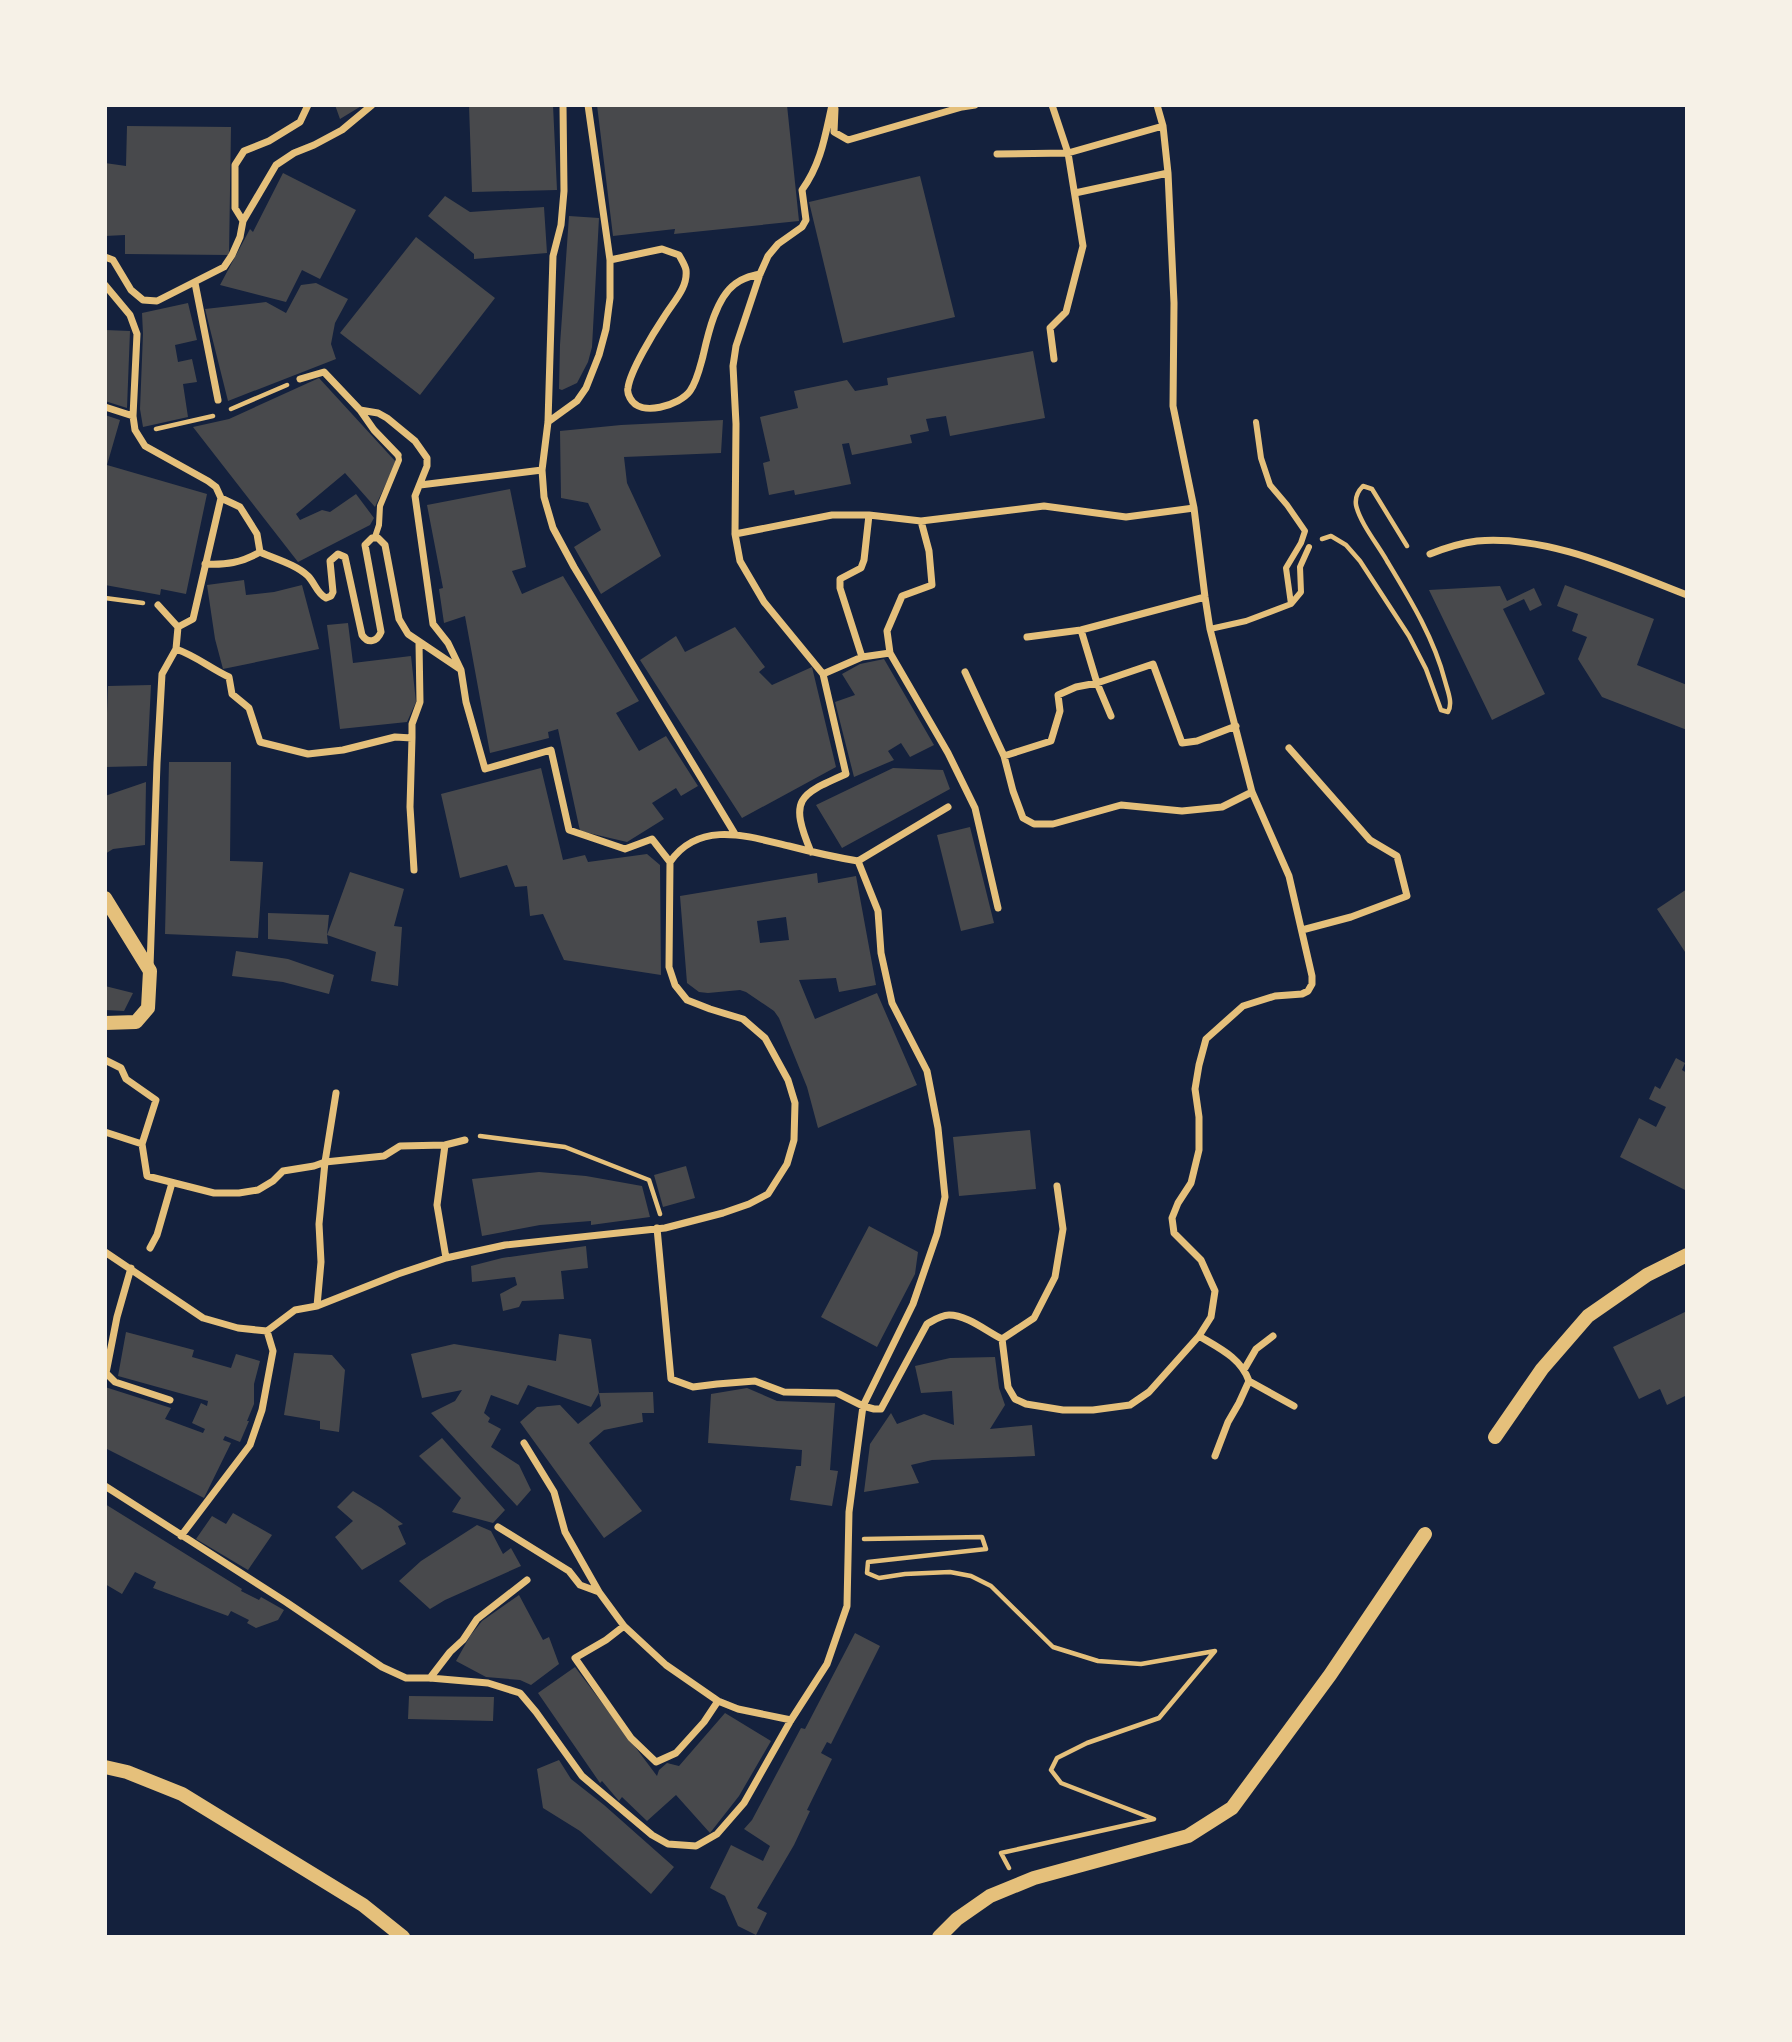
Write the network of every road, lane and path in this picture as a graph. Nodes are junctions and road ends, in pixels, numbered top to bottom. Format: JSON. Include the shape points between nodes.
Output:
{"nodes":[{"id":1,"x":308,"y":105,"type":"edge"},
{"id":2,"x":372,"y":105,"type":"edge"},
{"id":3,"x":562,"y":105,"type":"edge"},
{"id":4,"x":587,"y":105,"type":"edge"},
{"id":5,"x":834,"y":105,"type":"edge"},
{"id":6,"x":975,"y":105,"type":"edge"},
{"id":7,"x":1052,"y":105,"type":"edge"},
{"id":8,"x":1157,"y":105,"type":"edge"},
{"id":9,"x":1163,"y":126,"type":"junction"},
{"id":10,"x":1068,"y":153,"type":"junction"},
{"id":11,"x":998,"y":154,"type":"dead end"},
{"id":12,"x":1168,"y":173,"type":"junction"},
{"id":13,"x":1075,"y":193,"type":"junction"},
{"id":14,"x":243,"y":220,"type":"junction"},
{"id":15,"x":105,"y":257,"type":"edge"},
{"id":16,"x":610,"y":260,"type":"junction"},
{"id":17,"x":760,"y":274,"type":"junction"},
{"id":18,"x":195,"y":283,"type":"junction"},
{"id":19,"x":105,"y":285,"type":"edge"},
{"id":20,"x":1054,"y":359,"type":"dead end"},
{"id":21,"x":300,"y":379,"type":"dead end"},
{"id":22,"x":218,"y":400,"type":"dead end"},
{"id":23,"x":105,"y":407,"type":"edge"},
{"id":24,"x":360,"y":410,"type":"junction"},
{"id":25,"x":133,"y":416,"type":"junction"},
{"id":26,"x":548,"y":422,"type":"junction"},
{"id":27,"x":1256,"y":422,"type":"dead end"},
{"id":28,"x":398,"y":455,"type":"joint"},
{"id":29,"x":542,"y":470,"type":"junction"},
{"id":30,"x":420,"y":485,"type":"junction"},
{"id":31,"x":221,"y":498,"type":"junction"},
{"id":32,"x":1194,"y":508,"type":"junction"},
{"id":33,"x":869,"y":515,"type":"junction"},
{"id":34,"x":921,"y":521,"type":"junction"},
{"id":35,"x":735,"y":534,"type":"junction"},
{"id":36,"x":375,"y":537,"type":"junction"},
{"id":37,"x":1408,"y":546,"type":"dead end"},
{"id":38,"x":1309,"y":547,"type":"joint"},
{"id":39,"x":260,"y":552,"type":"junction"},
{"id":40,"x":1430,"y":554,"type":"dead end"},
{"id":41,"x":205,"y":564,"type":"junction"},
{"id":42,"x":1687,"y":595,"type":"edge"},
{"id":43,"x":1205,"y":597,"type":"junction"},
{"id":44,"x":105,"y":598,"type":"edge"},
{"id":45,"x":1291,"y":604,"type":"junction"},
{"id":46,"x":158,"y":605,"type":"joint"},
{"id":47,"x":178,"y":627,"type":"junction"},
{"id":48,"x":1210,"y":629,"type":"junction"},
{"id":49,"x":1081,"y":630,"type":"junction"},
{"id":50,"x":1027,"y":637,"type":"dead end"},
{"id":51,"x":419,"y":643,"type":"junction"},
{"id":52,"x":176,"y":649,"type":"junction"},
{"id":53,"x":890,"y":653,"type":"junction"},
{"id":54,"x":862,"y":657,"type":"junction"},
{"id":55,"x":461,"y":670,"type":"junction"},
{"id":56,"x":965,"y":672,"type":"dead end"},
{"id":57,"x":823,"y":674,"type":"junction"},
{"id":58,"x":1097,"y":683,"type":"junction"},
{"id":59,"x":1111,"y":716,"type":"dead end"},
{"id":60,"x":1236,"y":726,"type":"junction"},
{"id":61,"x":412,"y":738,"type":"junction"},
{"id":62,"x":1289,"y":748,"type":"dead end"},
{"id":63,"x":1004,"y":756,"type":"junction"},
{"id":64,"x":1252,"y":792,"type":"junction"},
{"id":65,"x":948,"y":807,"type":"dead end"},
{"id":66,"x":735,"y":834,"type":"junction"},
{"id":67,"x":811,"y":852,"type":"junction"},
{"id":68,"x":858,"y":861,"type":"junction"},
{"id":69,"x":670,"y":862,"type":"junction"},
{"id":70,"x":414,"y":870,"type":"dead end"},
{"id":71,"x":105,"y":898,"type":"edge"},
{"id":72,"x":998,"y":908,"type":"dead end"},
{"id":73,"x":1302,"y":930,"type":"junction"},
{"id":74,"x":150,"y":971,"type":"junction"},
{"id":75,"x":105,"y":1023,"type":"edge"},
{"id":76,"x":105,"y":1059,"type":"edge"},
{"id":77,"x":336,"y":1093,"type":"dead end"},
{"id":78,"x":105,"y":1132,"type":"edge"},
{"id":79,"x":475,"y":1135,"type":"dead end"},
{"id":80,"x":464,"y":1140,"type":"dead end"},
{"id":81,"x":142,"y":1144,"type":"junction"},
{"id":82,"x":445,"y":1145,"type":"junction"},
{"id":83,"x":325,"y":1162,"type":"junction"},
{"id":84,"x":172,"y":1183,"type":"junction"},
{"id":85,"x":1057,"y":1186,"type":"dead end"},
{"id":86,"x":661,"y":1228,"type":"junction"},
{"id":87,"x":150,"y":1248,"type":"dead end"},
{"id":88,"x":105,"y":1251,"type":"edge"},
{"id":89,"x":1687,"y":1255,"type":"edge"},
{"id":90,"x":446,"y":1258,"type":"junction"},
{"id":91,"x":131,"y":1268,"type":"junction"},
{"id":92,"x":317,"y":1306,"type":"junction"},
{"id":93,"x":267,"y":1331,"type":"junction"},
{"id":94,"x":1199,"y":1336,"type":"junction"},
{"id":95,"x":1273,"y":1336,"type":"dead end"},
{"id":96,"x":1002,"y":1339,"type":"junction"},
{"id":97,"x":1245,"y":1368,"type":"junction"},
{"id":98,"x":1249,"y":1381,"type":"junction"},
{"id":99,"x":170,"y":1400,"type":"dead end"},
{"id":100,"x":863,"y":1406,"type":"junction"},
{"id":101,"x":1294,"y":1406,"type":"dead end"},
{"id":102,"x":1495,"y":1437,"type":"dead end"},
{"id":103,"x":524,"y":1443,"type":"dead end"},
{"id":104,"x":1214,"y":1456,"type":"dead end"},
{"id":105,"x":105,"y":1486,"type":"edge"},
{"id":106,"x":498,"y":1527,"type":"dead end"},
{"id":107,"x":1425,"y":1534,"type":"dead end"},
{"id":108,"x":181,"y":1536,"type":"junction"},
{"id":109,"x":849,"y":1539,"type":"junction"},
{"id":110,"x":527,"y":1580,"type":"dead end"},
{"id":111,"x":599,"y":1592,"type":"junction"},
{"id":112,"x":625,"y":1626,"type":"junction"},
{"id":113,"x":430,"y":1678,"type":"junction"},
{"id":114,"x":718,"y":1701,"type":"junction"},
{"id":115,"x":791,"y":1720,"type":"junction"},
{"id":116,"x":105,"y":1767,"type":"edge"},
{"id":117,"x":1017,"y":1885,"type":"junction"},
{"id":118,"x":403,"y":1937,"type":"edge"},
{"id":119,"x":939,"y":1937,"type":"edge"}],
"edges":[{"from":1,"to":14,"type":"street","via":[[300,122],[244,151],[235,165],[235,208]]},
{"from":2,"to":14,"type":"street","via":[[342,130],[276,165]]},
{"from":3,"to":26,"type":"street","via":[[564,191],[552,256]]},
{"from":4,"to":16,"type":"street"},
{"from":5,"to":6,"type":"street","via":[[834,132],[848,140]]},
{"from":5,"to":17,"type":"street","via":[[818,164],[802,190],[806,220],[778,244]]},
{"from":7,"to":10,"type":"street"},
{"from":8,"to":9,"type":"street"},
{"from":9,"to":10,"type":"street"},
{"from":9,"to":12,"type":"street"},
{"from":10,"to":11,"type":"street"},
{"from":10,"to":13,"type":"street"},
{"from":12,"to":13,"type":"street"},
{"from":12,"to":32,"type":"street","via":[[1173,406]]},
{"from":13,"to":20,"type":"street","via":[[1083,246],[1066,312],[1050,328]]},
{"from":14,"to":18,"type":"street","via":[[240,237],[224,267]]},
{"from":15,"to":18,"type":"street","via":[[113,260],[142,300],[157,301]]},
{"from":16,"to":17,"type":"street","via":[[662,249],[679,255],[686,268],[684,288],[657,329],[627,390],[631,401],[641,408],[659,409],[690,392],[718,306],[733,285]]},
{"from":16,"to":26,"type":"street","via":[[610,298],[599,355],[577,401]]},
{"from":17,"to":35,"type":"street","via":[[733,366]]},
{"from":18,"to":22,"type":"street"},
{"from":19,"to":25,"type":"street","via":[[130,315],[137,334]]},
{"from":21,"to":24,"type":"street","via":[[324,372]]},
{"from":23,"to":25,"type":"street"},
{"from":24,"to":28,"type":"street"},
{"from":24,"to":30,"type":"street","via":[[387,418],[424,451],[427,466]]},
{"from":25,"to":31,"type":"street","via":[[145,446],[208,481]]},
{"from":26,"to":29,"type":"street"},
{"from":27,"to":45,"type":"street","via":[[1270,485],[1305,531],[1286,568]]},
{"from":28,"to":36,"type":"street","via":[[380,506]]},
{"from":29,"to":30,"type":"street"},
{"from":29,"to":66,"type":"street","via":[[553,528],[573,568]]},
{"from":30,"to":55,"type":"street","via":[[415,496],[433,624]]},
{"from":31,"to":39,"type":"street","via":[[240,507],[257,534]]},
{"from":31,"to":41,"type":"street"},
{"from":32,"to":34,"type":"street","via":[[1126,517],[1044,506]]},
{"from":32,"to":43,"type":"street"},
{"from":33,"to":34,"type":"street"},
{"from":33,"to":35,"type":"street","via":[[832,514]]},
{"from":33,"to":54,"type":"street","via":[[861,568],[840,579]]},
{"from":34,"to":53,"type":"street","via":[[932,585],[902,596],[887,631]]},
{"from":35,"to":57,"type":"street","via":[[740,561],[764,602]]},
{"from":36,"to":39,"type":"street","via":[[365,545],[381,632],[372,641],[362,635],[345,557],[336,555],[330,561],[333,592],[326,598],[307,575]]},
{"from":36,"to":51,"type":"street","via":[[385,545],[399,620]]},
{"from":37,"to":38,"type":"path","via":[[1371,489],[1363,486],[1356,503],[1438,656],[1450,697],[1448,712],[1441,710],[1409,636],[1360,561],[1331,536]]},
{"from":38,"to":45,"type":"street","via":[[1300,567],[1301,592]]},
{"from":39,"to":41,"type":"street","via":[[227,565]]},
{"from":40,"to":42,"type":"street","via":[[1478,541],[1546,547]]},
{"from":41,"to":47,"type":"street","via":[[193,619]]},
{"from":43,"to":48,"type":"street"},
{"from":43,"to":49,"type":"street"},
{"from":44,"to":46,"type":"path"},
{"from":45,"to":48,"type":"street"},
{"from":46,"to":47,"type":"street"},
{"from":47,"to":52,"type":"street"},
{"from":48,"to":60,"type":"street"},
{"from":49,"to":50,"type":"street"},
{"from":49,"to":58,"type":"street"},
{"from":51,"to":55,"type":"street"},
{"from":51,"to":61,"type":"street","via":[[420,702]]},
{"from":52,"to":61,"type":"street","via":[[229,677],[232,694],[248,708],[260,742],[308,754],[395,737]]},
{"from":52,"to":74,"type":"street","via":[[162,674]]},
{"from":53,"to":54,"type":"street"},
{"from":53,"to":72,"type":"street","via":[[975,808]]},
{"from":54,"to":57,"type":"street"},
{"from":55,"to":69,"type":"street","via":[[485,769],[551,750],[569,830],[625,849],[652,839]]},
{"from":56,"to":63,"type":"street"},
{"from":57,"to":67,"type":"street","via":[[846,774],[812,789],[801,803],[802,830]]},
{"from":58,"to":59,"type":"street"},
{"from":58,"to":60,"type":"street","via":[[1153,664],[1182,743]]},
{"from":58,"to":63,"type":"street","via":[[1058,695],[1060,711],[1051,741]]},
{"from":60,"to":64,"type":"street"},
{"from":61,"to":70,"type":"street"},
{"from":62,"to":73,"type":"street","via":[[1370,840],[1397,856],[1407,897]]},
{"from":63,"to":64,"type":"street","via":[[1023,818],[1034,824],[1054,824],[1121,805],[1182,811],[1222,807]]},
{"from":64,"to":73,"type":"street","via":[[1289,876]]},
{"from":65,"to":68,"type":"street"},
{"from":66,"to":67,"type":"street"},
{"from":66,"to":69,"type":"street","via":[[691,842]]},
{"from":67,"to":68,"type":"street"},
{"from":68,"to":100,"type":"street","via":[[878,911],[892,1003],[927,1071],[945,1197],[913,1304]]},
{"from":69,"to":86,"type":"street","via":[[668,967],[675,985],[687,1000],[743,1019],[765,1038],[795,1103],[794,1140],[787,1164],[768,1194],[723,1213]]},
{"from":71,"to":74,"type":"main road"},
{"from":73,"to":94,"type":"street","via":[[1312,976],[1308,991],[1243,1006],[1206,1039],[1199,1065],[1195,1088],[1199,1150],[1191,1183],[1172,1218],[1174,1233],[1201,1260],[1214,1291],[1210,1317]]},
{"from":74,"to":75,"type":"main road","via":[[148,1009],[136,1022]]},
{"from":76,"to":81,"type":"street","via":[[156,1100]]},
{"from":77,"to":83,"type":"street"},
{"from":78,"to":81,"type":"street"},
{"from":79,"to":86,"type":"path","via":[[565,1147],[649,1180]]},
{"from":80,"to":82,"type":"street"},
{"from":81,"to":84,"type":"street","via":[[147,1176]]},
{"from":82,"to":83,"type":"street","via":[[400,1146],[384,1156]]},
{"from":82,"to":90,"type":"street","via":[[438,1205]]},
{"from":83,"to":84,"type":"street","via":[[283,1171],[258,1190],[239,1193],[214,1193]]},
{"from":83,"to":92,"type":"street","via":[[318,1224]]},
{"from":84,"to":87,"type":"street"},
{"from":85,"to":96,"type":"street","via":[[1063,1229],[1055,1277],[1034,1318]]},
{"from":86,"to":90,"type":"street","via":[[505,1245]]},
{"from":86,"to":100,"type":"street","via":[[671,1379],[693,1387],[755,1381],[784,1392],[837,1393]]},
{"from":88,"to":91,"type":"street"},
{"from":89,"to":102,"type":"main road","via":[[1647,1275],[1588,1317],[1542,1369]]},
{"from":90,"to":92,"type":"street"},
{"from":91,"to":93,"type":"street","via":[[203,1318]]},
{"from":91,"to":99,"type":"street","via":[[106,1373],[115,1382]]},
{"from":92,"to":93,"type":"street","via":[[295,1310]]},
{"from":93,"to":108,"type":"street","via":[[273,1351],[250,1446]]},
{"from":94,"to":96,"type":"street","via":[[1149,1392],[1130,1405],[1093,1410],[1063,1410],[1015,1399],[1008,1387]]},
{"from":94,"to":97,"type":"street"},
{"from":95,"to":97,"type":"street","via":[[1256,1349]]},
{"from":96,"to":100,"type":"street","via":[[964,1319],[938,1318],[927,1324],[881,1409]]},
{"from":97,"to":98,"type":"street"},
{"from":98,"to":101,"type":"street"},
{"from":98,"to":104,"type":"street"},
{"from":100,"to":109,"type":"street"},
{"from":103,"to":111,"type":"street","via":[[554,1492],[565,1532]]},
{"from":105,"to":108,"type":"street"},
{"from":106,"to":111,"type":"street","via":[[569,1571],[580,1585]]},
{"from":107,"to":117,"type":"main road","via":[[1330,1675],[1232,1808],[1188,1836]]},
{"from":108,"to":113,"type":"street","via":[[382,1667],[406,1678]]},
{"from":109,"to":115,"type":"street","via":[[847,1606],[827,1664]]},
{"from":109,"to":117,"type":"path","via":[[982,1537],[986,1549],[868,1562],[867,1573],[878,1578],[950,1572],[971,1576],[991,1586],[1054,1647],[1098,1661],[1141,1664],[1215,1651],[1158,1718],[1087,1743],[1057,1758],[1051,1770],[1061,1783],[1154,1819],[1001,1853]]},
{"from":110,"to":113,"type":"street","via":[[477,1619]]},
{"from":111,"to":112,"type":"street"},
{"from":112,"to":114,"type":"street","via":[[666,1665]]},
{"from":112,"to":114,"type":"street","via":[[576,1658],[631,1738],[656,1762],[676,1753]]},
{"from":113,"to":115,"type":"street","via":[[488,1683],[520,1693],[582,1776],[668,1844],[696,1846],[717,1834],[744,1803]]},
{"from":114,"to":115,"type":"street"},
{"from":116,"to":118,"type":"main road","via":[[182,1794],[363,1905]]},
{"from":117,"to":119,"type":"main road","via":[[990,1896]]}]}
